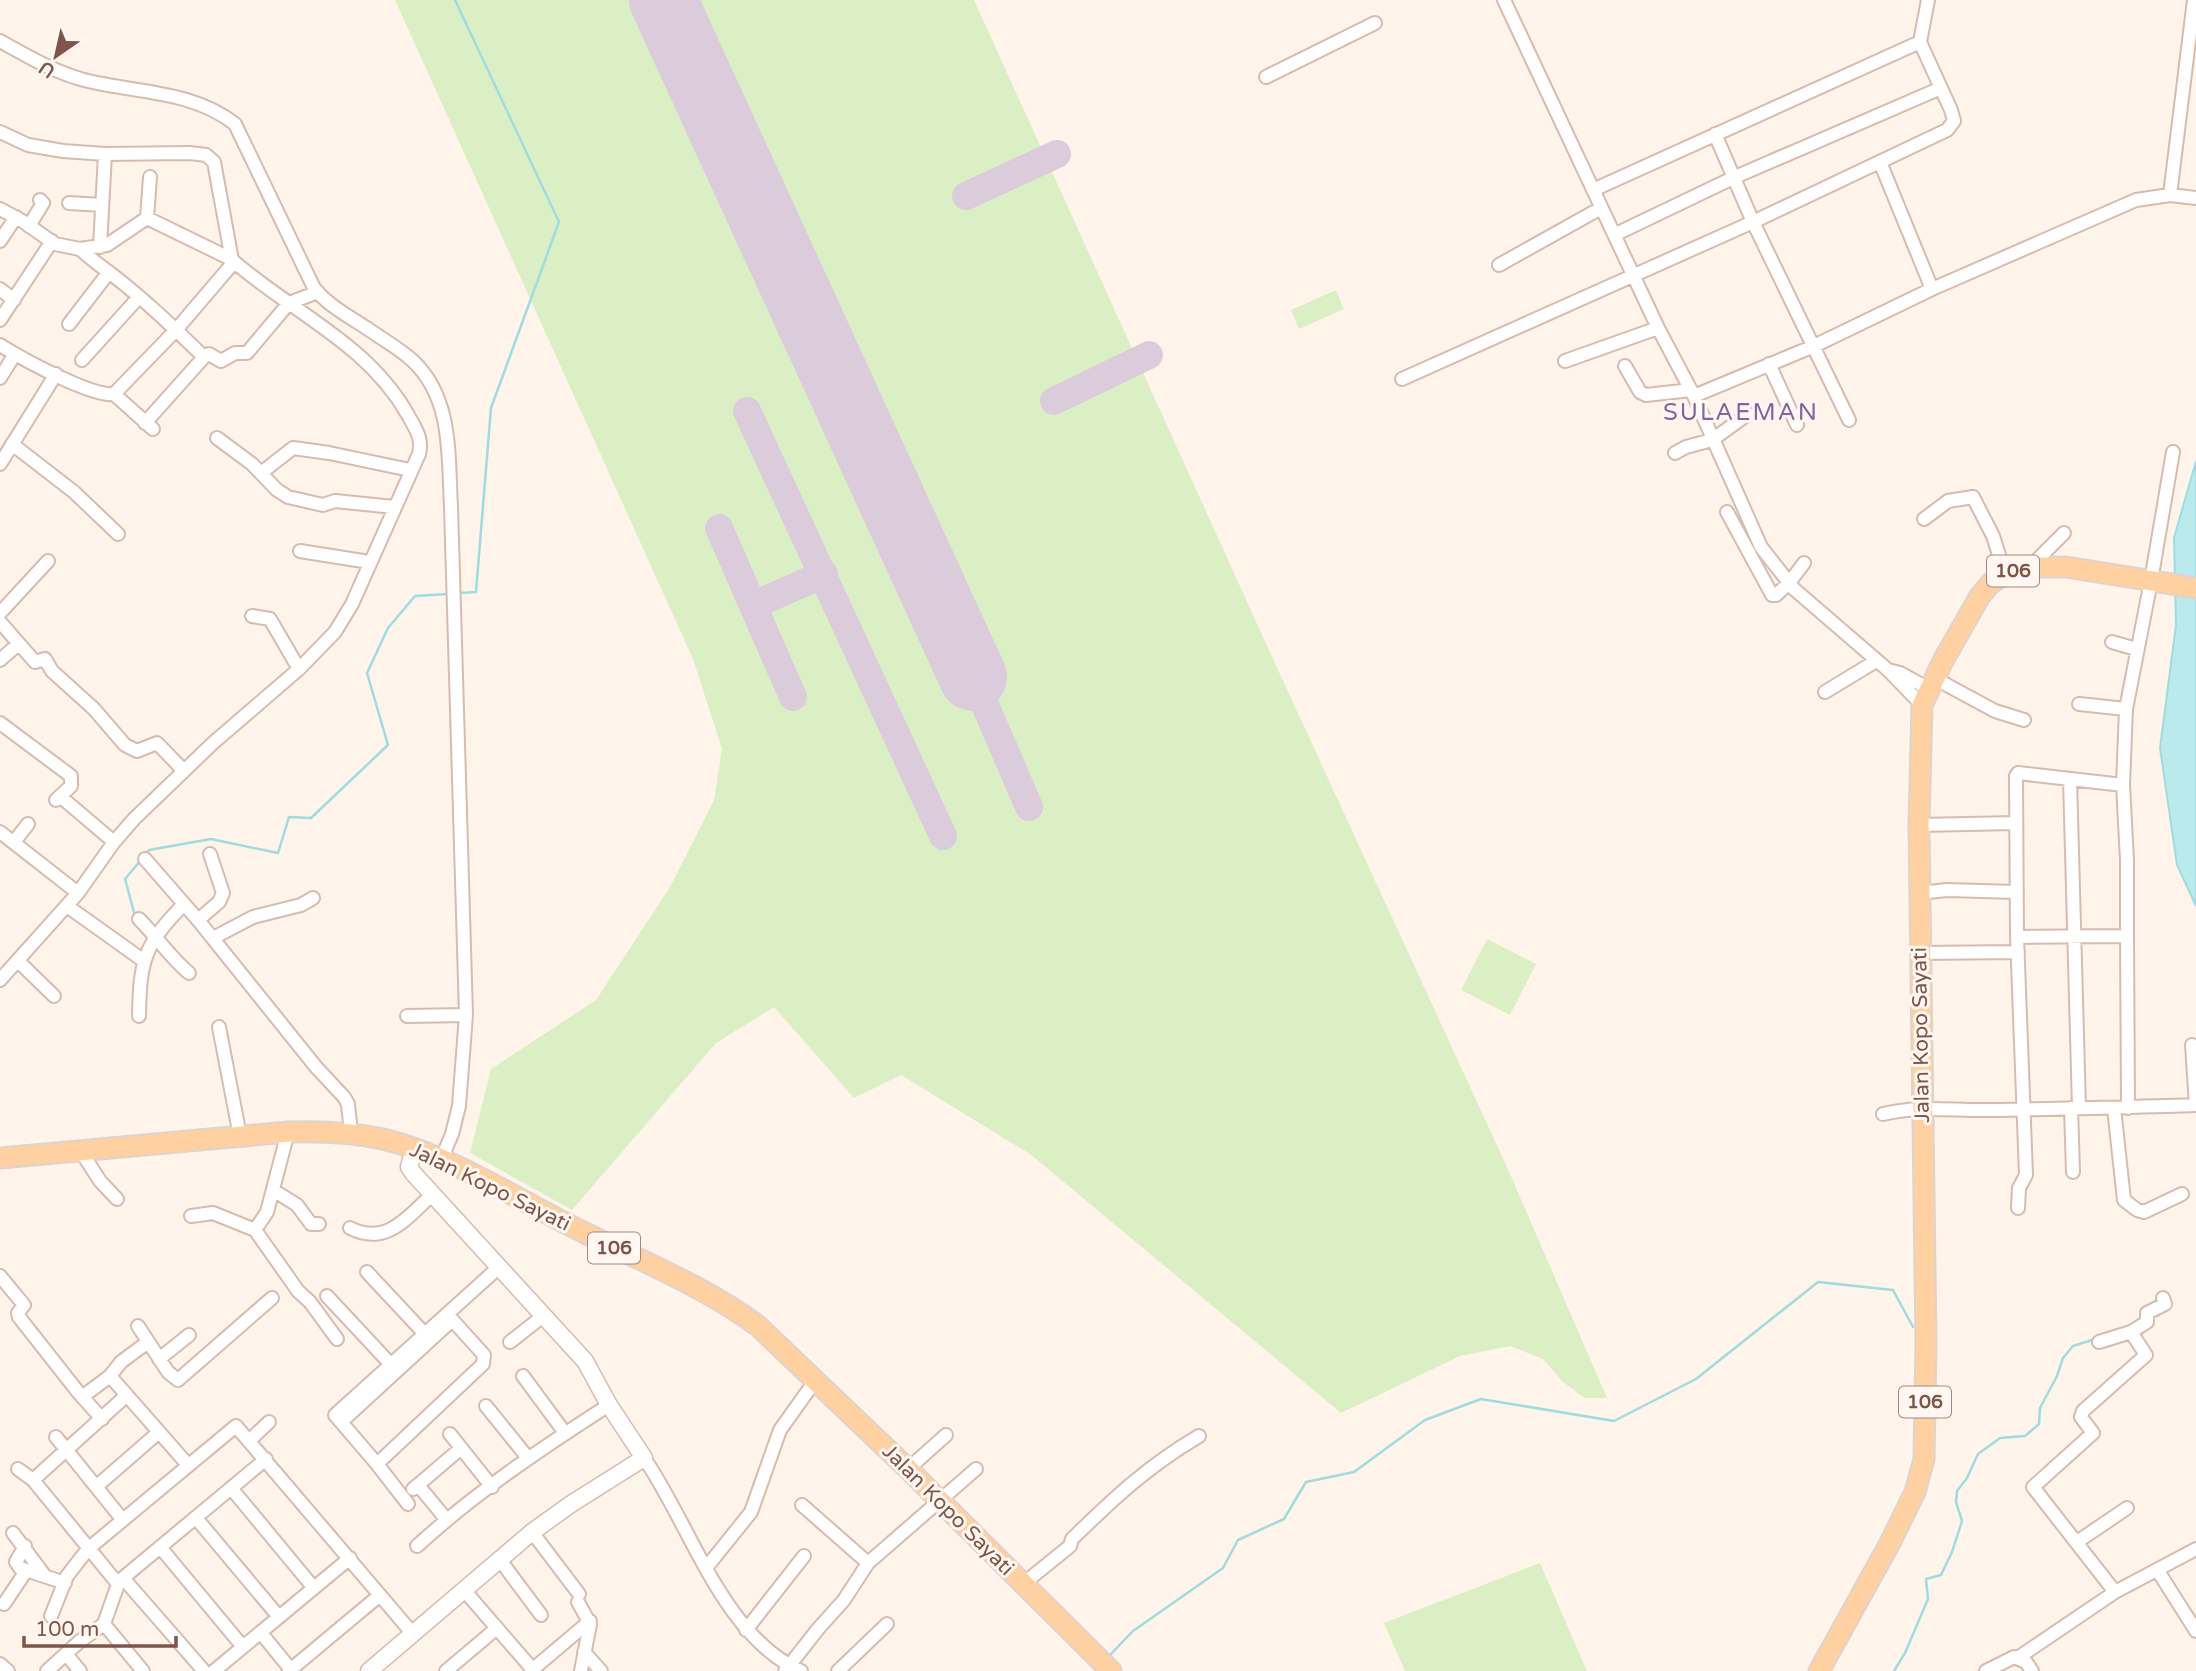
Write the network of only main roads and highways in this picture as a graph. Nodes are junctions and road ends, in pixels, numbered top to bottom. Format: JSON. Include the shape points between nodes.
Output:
{"nodes":[{"id":1,"x":2196,"y":588,"type":"edge"},
{"id":2,"x":0,"y":1158,"type":"edge"},
{"id":3,"x":1107,"y":1666,"type":"edge"},
{"id":4,"x":1819,"y":1671,"type":"edge"}],
"edges":[{"from":1,"to":4,"type":"main road","name":"Jalan Kopo Sayati","number":"106","via":[[2066,567],[2030,567],[2005,574],[1980,596],[1928,690],[1919,825],[1916,1105],[1926,1343],[1924,1459],[1915,1492],[1890,1543]]},
{"from":2,"to":3,"type":"main road","name":"Jalan Kopo Sayati","number":"106","via":[[288,1132],[351,1133],[442,1160],[734,1310],[771,1337]]}]}
